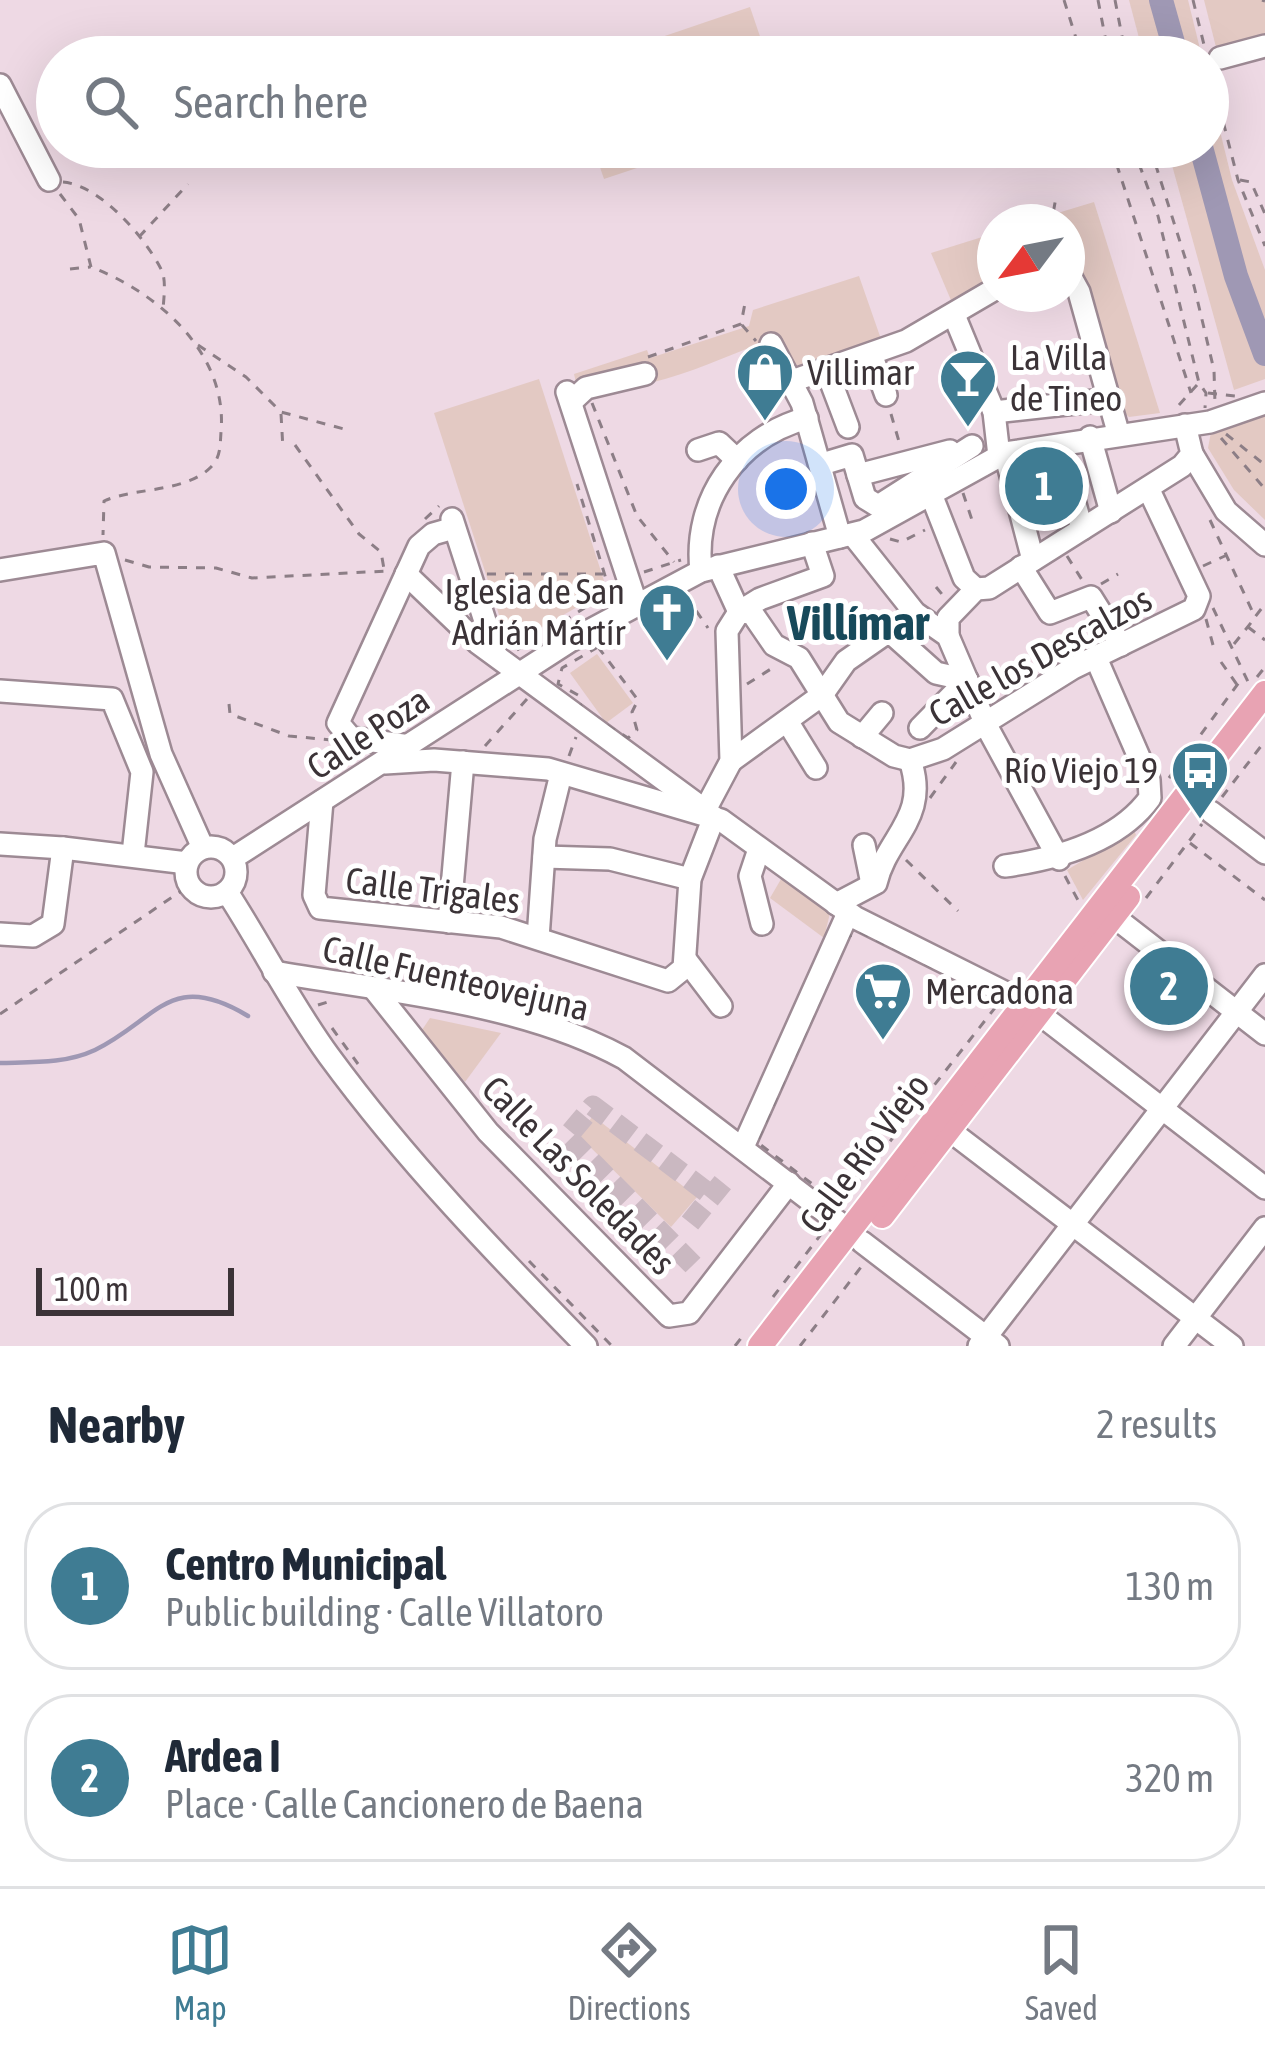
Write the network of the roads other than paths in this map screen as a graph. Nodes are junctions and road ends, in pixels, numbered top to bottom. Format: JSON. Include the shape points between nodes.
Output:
{"nodes":[{"id":1,"x":1265,"y":46,"type":"edge"},
{"id":2,"x":1229,"y":55,"type":"edge"},
{"id":3,"x":0,"y":85,"type":"edge"},
{"id":4,"x":36,"y":153,"type":"edge"},
{"id":5,"x":44,"y":168,"type":"edge"},
{"id":6,"x":50,"y":180,"type":"road end"},
{"id":7,"x":977,"y":300,"type":"edge"},
{"id":8,"x":1085,"y":311,"type":"edge"},
{"id":9,"x":954,"y":315,"type":"junction"},
{"id":10,"x":771,"y":344,"type":"dead end"},
{"id":11,"x":871,"y":355,"type":"junction"},
{"id":12,"x":647,"y":364,"type":"road end"},
{"id":13,"x":826,"y":369,"type":"junction"},
{"id":14,"x":792,"y":382,"type":"junction"},
{"id":15,"x":886,"y":395,"type":"road end"},
{"id":16,"x":1112,"y":399,"type":"junction"},
{"id":17,"x":1256,"y":401,"type":"edge"},
{"id":18,"x":994,"y":412,"type":"junction"},
{"id":19,"x":1182,"y":415,"type":"junction"},
{"id":20,"x":807,"y":418,"type":"junction"},
{"id":21,"x":848,"y":428,"type":"dead end"},
{"id":22,"x":1118,"y":432,"type":"junction"},
{"id":23,"x":1090,"y":437,"type":"junction"},
{"id":24,"x":971,"y":446,"type":"junction"},
{"id":25,"x":698,"y":450,"type":"dead end"},
{"id":26,"x":1192,"y":454,"type":"junction"},
{"id":27,"x":739,"y":458,"type":"junction"},
{"id":28,"x":1053,"y":458,"type":"road end"},
{"id":29,"x":1003,"y":460,"type":"junction"},
{"id":30,"x":822,"y":464,"type":"junction"},
{"id":31,"x":858,"y":476,"type":"junction"},
{"id":32,"x":1148,"y":488,"type":"junction"},
{"id":33,"x":942,"y":493,"type":"junction"},
{"id":34,"x":1111,"y":512,"type":"junction"},
{"id":35,"x":1082,"y":530,"type":"junction"},
{"id":36,"x":846,"y":536,"type":"junction"},
{"id":37,"x":812,"y":543,"type":"junction"},
{"id":38,"x":1265,"y":545,"type":"edge"},
{"id":39,"x":706,"y":564,"type":"junction"},
{"id":40,"x":1026,"y":567,"type":"junction"},
{"id":41,"x":0,"y":569,"type":"edge"},
{"id":42,"x":395,"y":572,"type":"junction"},
{"id":43,"x":976,"y":590,"type":"junction"},
{"id":44,"x":636,"y":603,"type":"junction"},
{"id":45,"x":740,"y":611,"type":"junction"},
{"id":46,"x":915,"y":613,"type":"junction"},
{"id":47,"x":889,"y":631,"type":"junction"},
{"id":48,"x":948,"y":636,"type":"junction"},
{"id":49,"x":1121,"y":645,"type":"junction"},
{"id":50,"x":501,"y":651,"type":"junction"},
{"id":51,"x":1096,"y":658,"type":"junction"},
{"id":52,"x":519,"y":675,"type":"junction"},
{"id":53,"x":967,"y":680,"type":"junction"},
{"id":54,"x":1246,"y":687,"type":"edge"},
{"id":55,"x":0,"y":692,"type":"edge"},
{"id":56,"x":822,"y":695,"type":"junction"},
{"id":57,"x":882,"y":713,"type":"dead end"},
{"id":58,"x":984,"y":719,"type":"junction"},
{"id":59,"x":1265,"y":720,"type":"edge"},
{"id":60,"x":787,"y":722,"type":"junction"},
{"id":61,"x":920,"y":728,"type":"dead end"},
{"id":62,"x":854,"y":733,"type":"junction"},
{"id":63,"x":410,"y":746,"type":"junction"},
{"id":64,"x":471,"y":760,"type":"junction"},
{"id":65,"x":731,"y":760,"type":"junction"},
{"id":66,"x":910,"y":760,"type":"junction"},
{"id":67,"x":385,"y":763,"type":"junction"},
{"id":68,"x":561,"y":774,"type":"junction"},
{"id":69,"x":1158,"y":778,"type":"junction"},
{"id":70,"x":1186,"y":782,"type":"junction"},
{"id":71,"x":322,"y":801,"type":"junction"},
{"id":72,"x":1211,"y":812,"type":"road end"},
{"id":73,"x":709,"y":813,"type":"junction"},
{"id":74,"x":1135,"y":814,"type":"junction"},
{"id":75,"x":1161,"y":828,"type":"junction"},
{"id":76,"x":0,"y":844,"type":"edge"},
{"id":77,"x":864,"y":845,"type":"dead end"},
{"id":78,"x":63,"y":848,"type":"junction"},
{"id":79,"x":759,"y":849,"type":"junction"},
{"id":80,"x":1265,"y":853,"type":"edge"},
{"id":81,"x":133,"y":854,"type":"junction"},
{"id":82,"x":544,"y":857,"type":"junction"},
{"id":83,"x":233,"y":858,"type":"junction"},
{"id":84,"x":1060,"y":864,"type":"junction"},
{"id":85,"x":194,"y":866,"type":"junction"},
{"id":86,"x":1005,"y":866,"type":"dead end"},
{"id":87,"x":690,"y":879,"type":"junction"},
{"id":88,"x":872,"y":884,"type":"junction"},
{"id":89,"x":226,"y":892,"type":"junction"},
{"id":90,"x":842,"y":908,"type":"junction"},
{"id":91,"x":1119,"y":921,"type":"junction"},
{"id":92,"x":449,"y":922,"type":"junction"},
{"id":93,"x":762,"y":924,"type":"dead end"},
{"id":94,"x":0,"y":934,"type":"edge"},
{"id":95,"x":538,"y":938,"type":"junction"},
{"id":96,"x":682,"y":969,"type":"junction"},
{"id":97,"x":274,"y":972,"type":"junction"},
{"id":98,"x":1265,"y":975,"type":"edge"},
{"id":99,"x":320,"y":980,"type":"junction"},
{"id":100,"x":374,"y":989,"type":"junction"},
{"id":101,"x":721,"y":1006,"type":"dead end"},
{"id":102,"x":1031,"y":1007,"type":"junction"},
{"id":103,"x":309,"y":1011,"type":"junction"},
{"id":104,"x":1237,"y":1012,"type":"junction"},
{"id":105,"x":1265,"y":1034,"type":"edge"},
{"id":106,"x":1162,"y":1108,"type":"junction"},
{"id":107,"x":950,"y":1130,"type":"junction"},
{"id":108,"x":750,"y":1144,"type":"junction"},
{"id":109,"x":789,"y":1183,"type":"junction"},
{"id":110,"x":1265,"y":1188,"type":"edge"},
{"id":111,"x":1073,"y":1224,"type":"junction"},
{"id":112,"x":1265,"y":1228,"type":"edge"},
{"id":113,"x":856,"y":1236,"type":"junction"},
{"id":114,"x":1196,"y":1318,"type":"junction"},
{"id":115,"x":754,"y":1337,"type":"edge"},
{"id":116,"x":988,"y":1343,"type":"edge"},
{"id":117,"x":586,"y":1346,"type":"edge"},
{"id":118,"x":781,"y":1346,"type":"edge"},
{"id":119,"x":1174,"y":1346,"type":"edge"},
{"id":120,"x":1232,"y":1346,"type":"edge"}],
"edges":[{"from":1,"to":2,"type":"street"},
{"from":3,"to":4,"type":"street"},
{"from":5,"to":6,"type":"street"},
{"from":7,"to":9,"type":"street"},
{"from":8,"to":16,"type":"street"},
{"from":9,"to":11,"type":"street"},
{"from":9,"to":18,"type":"street"},
{"from":10,"to":14,"type":"street"},
{"from":11,"to":13,"type":"street"},
{"from":11,"to":15,"type":"street"},
{"from":12,"to":44,"type":"street","via":[[569,397]]},
{"from":13,"to":14,"type":"street"},
{"from":13,"to":21,"type":"street"},
{"from":14,"to":20,"type":"street"},
{"from":16,"to":18,"type":"street"},
{"from":16,"to":22,"type":"street"},
{"from":17,"to":19,"type":"street","name":"Calle Poza","via":[[1210,422]]},
{"from":18,"to":29,"type":"street"},
{"from":19,"to":22,"type":"street","name":"Calle Poza"},
{"from":19,"to":26,"type":"street"},
{"from":20,"to":27,"type":"street"},
{"from":20,"to":30,"type":"street"},
{"from":22,"to":23,"type":"street","name":"Calle Poza"},
{"from":23,"to":29,"type":"street","name":"Calle Poza"},
{"from":23,"to":34,"type":"street"},
{"from":24,"to":29,"type":"street"},
{"from":24,"to":31,"type":"street"},
{"from":24,"to":31,"type":"street","via":[[878,506],[868,502]]},
{"from":25,"to":27,"type":"street","via":[[719,443]]},
{"from":26,"to":32,"type":"street"},
{"from":26,"to":38,"type":"street","via":[[1226,511]]},
{"from":27,"to":39,"type":"street","via":[[704,509]]},
{"from":28,"to":35,"type":"street"},
{"from":29,"to":33,"type":"street","name":"Calle Poza"},
{"from":29,"to":40,"type":"street"},
{"from":30,"to":31,"type":"street","via":[[852,455]]},
{"from":30,"to":36,"type":"street"},
{"from":32,"to":34,"type":"street"},
{"from":32,"to":49,"type":"street","name":"Calle los Descalzos","via":[[1199,599]]},
{"from":33,"to":36,"type":"street","name":"Calle Poza"},
{"from":33,"to":43,"type":"street","via":[[942,521]]},
{"from":34,"to":35,"type":"street"},
{"from":35,"to":40,"type":"street"},
{"from":36,"to":37,"type":"street","name":"Calle Poza"},
{"from":36,"to":46,"type":"street"},
{"from":37,"to":39,"type":"street","name":"Calle Poza"},
{"from":37,"to":45,"type":"street","via":[[824,576]]},
{"from":39,"to":44,"type":"street","name":"Calle Poza"},
{"from":39,"to":45,"type":"street","name":"Calle los Descalzos"},
{"from":40,"to":43,"type":"street"},
{"from":40,"to":49,"type":"street","via":[[1050,613],[1091,597]]},
{"from":41,"to":85,"type":"street","via":[[104,553]]},
{"from":42,"to":50,"type":"street"},
{"from":42,"to":50,"type":"street","via":[[426,538],[453,524]]},
{"from":42,"to":63,"type":"street","via":[[340,712],[347,735]]},
{"from":43,"to":48,"type":"street","via":[[948,618]]},
{"from":44,"to":52,"type":"street","name":"Calle Poza"},
{"from":45,"to":56,"type":"street","name":"Calle los Descalzos","via":[[799,658]]},
{"from":45,"to":65,"type":"street","via":[[727,632]]},
{"from":46,"to":47,"type":"street"},
{"from":46,"to":48,"type":"street"},
{"from":47,"to":53,"type":"street","via":[[937,673]]},
{"from":47,"to":56,"type":"street","via":[[846,661]]},
{"from":48,"to":53,"type":"street"},
{"from":49,"to":51,"type":"street","name":"Calle los Descalzos"},
{"from":50,"to":52,"type":"street"},
{"from":51,"to":58,"type":"street","name":"Calle los Descalzos"},
{"from":51,"to":69,"type":"street"},
{"from":52,"to":63,"type":"street","name":"Calle Poza"},
{"from":52,"to":73,"type":"street"},
{"from":53,"to":58,"type":"street"},
{"from":53,"to":61,"type":"street"},
{"from":54,"to":70,"type":"main road","name":"Calle Río Viejo"},
{"from":55,"to":81,"type":"street","via":[[112,699],[142,772]]},
{"from":56,"to":60,"type":"street"},
{"from":56,"to":62,"type":"street","name":"Calle los Descalzos"},
{"from":57,"to":62,"type":"street","name":"Calle los Descalzos"},
{"from":58,"to":66,"type":"street","name":"Calle los Descalzos","via":[[961,739]]},
{"from":58,"to":84,"type":"street"},
{"from":59,"to":91,"type":"main road","name":"Calle Río Viejo"},
{"from":60,"to":62,"type":"street","via":[[813,761]]},
{"from":60,"to":65,"type":"street"},
{"from":62,"to":66,"type":"street","name":"Calle los Descalzos"},
{"from":63,"to":67,"type":"street","name":"Calle Poza"},
{"from":64,"to":67,"type":"street"},
{"from":64,"to":68,"type":"street"},
{"from":64,"to":92,"type":"street"},
{"from":65,"to":73,"type":"street"},
{"from":66,"to":88,"type":"street","via":[[912,816]]},
{"from":67,"to":71,"type":"street","name":"Calle Poza"},
{"from":68,"to":73,"type":"street"},
{"from":68,"to":82,"type":"street"},
{"from":69,"to":70,"type":"street"},
{"from":69,"to":74,"type":"street"},
{"from":70,"to":75,"type":"main road","name":"Calle Río Viejo"},
{"from":71,"to":83,"type":"street","name":"Calle Poza"},
{"from":71,"to":92,"type":"street","name":"Calle Trigales","via":[[316,905]]},
{"from":72,"to":80,"type":"street"},
{"from":73,"to":79,"type":"street"},
{"from":73,"to":87,"type":"street"},
{"from":74,"to":75,"type":"street","via":[[1153,813]]},
{"from":74,"to":84,"type":"street"},
{"from":75,"to":102,"type":"main road","name":"Calle Río Viejo"},
{"from":76,"to":78,"type":"street"},
{"from":77,"to":88,"type":"street"},
{"from":78,"to":81,"type":"street"},
{"from":78,"to":94,"type":"street","via":[[53,924],[33,936]]},
{"from":79,"to":90,"type":"street"},
{"from":79,"to":93,"type":"street","via":[[750,876]]},
{"from":81,"to":85,"type":"street"},
{"from":82,"to":87,"type":"street","via":[[610,859]]},
{"from":82,"to":95,"type":"street"},
{"from":83,"to":85,"type":"street","via":[[221,848]]},
{"from":83,"to":89,"type":"street","via":[[237,874]]},
{"from":84,"to":86,"type":"street"},
{"from":85,"to":89,"type":"street","via":[[209,897]]},
{"from":87,"to":96,"type":"street"},
{"from":88,"to":90,"type":"street"},
{"from":89,"to":97,"type":"street"},
{"from":90,"to":102,"type":"street"},
{"from":90,"to":108,"type":"street"},
{"from":91,"to":102,"type":"main road","name":"Calle Río Viejo"},
{"from":91,"to":104,"type":"street"},
{"from":92,"to":95,"type":"street","name":"Calle Trigales"},
{"from":95,"to":96,"type":"street","name":"Calle Trigales","via":[[641,975]]},
{"from":96,"to":101,"type":"street"},
{"from":97,"to":99,"type":"street","name":"Calle Fuenteovejuna"},
{"from":97,"to":103,"type":"street"},
{"from":98,"to":104,"type":"street"},
{"from":99,"to":100,"type":"street","name":"Calle Fuenteovejuna"},
{"from":99,"to":103,"type":"street","via":[[304,991]]},
{"from":100,"to":108,"type":"street","name":"Calle Fuenteovejuna","via":[[593,1042]]},
{"from":100,"to":109,"type":"street","name":"Calle Las Soledades","via":[[488,1132],[669,1316],[689,1313]]},
{"from":102,"to":106,"type":"street"},
{"from":102,"to":107,"type":"main road","name":"Calle Río Viejo"},
{"from":102,"to":113,"type":"main road","name":"Calle Río Viejo"},
{"from":103,"to":117,"type":"street","via":[[422,1174]]},
{"from":104,"to":105,"type":"street"},
{"from":104,"to":106,"type":"street"},
{"from":106,"to":110,"type":"street"},
{"from":106,"to":111,"type":"street"},
{"from":107,"to":111,"type":"street"},
{"from":107,"to":113,"type":"main road","name":"Calle Río Viejo"},
{"from":108,"to":109,"type":"street","name":"Calle Fuenteovejuna"},
{"from":109,"to":113,"type":"street","name":"Calle Fuenteovejuna"},
{"from":111,"to":114,"type":"street"},
{"from":111,"to":116,"type":"street"},
{"from":112,"to":114,"type":"street"},
{"from":113,"to":115,"type":"main road","name":"Calle Río Viejo"},
{"from":113,"to":116,"type":"street","name":"Calle Fuenteovejuna"},
{"from":113,"to":118,"type":"main road","name":"Calle Río Viejo"},
{"from":114,"to":119,"type":"street"},
{"from":114,"to":120,"type":"street"}]}
